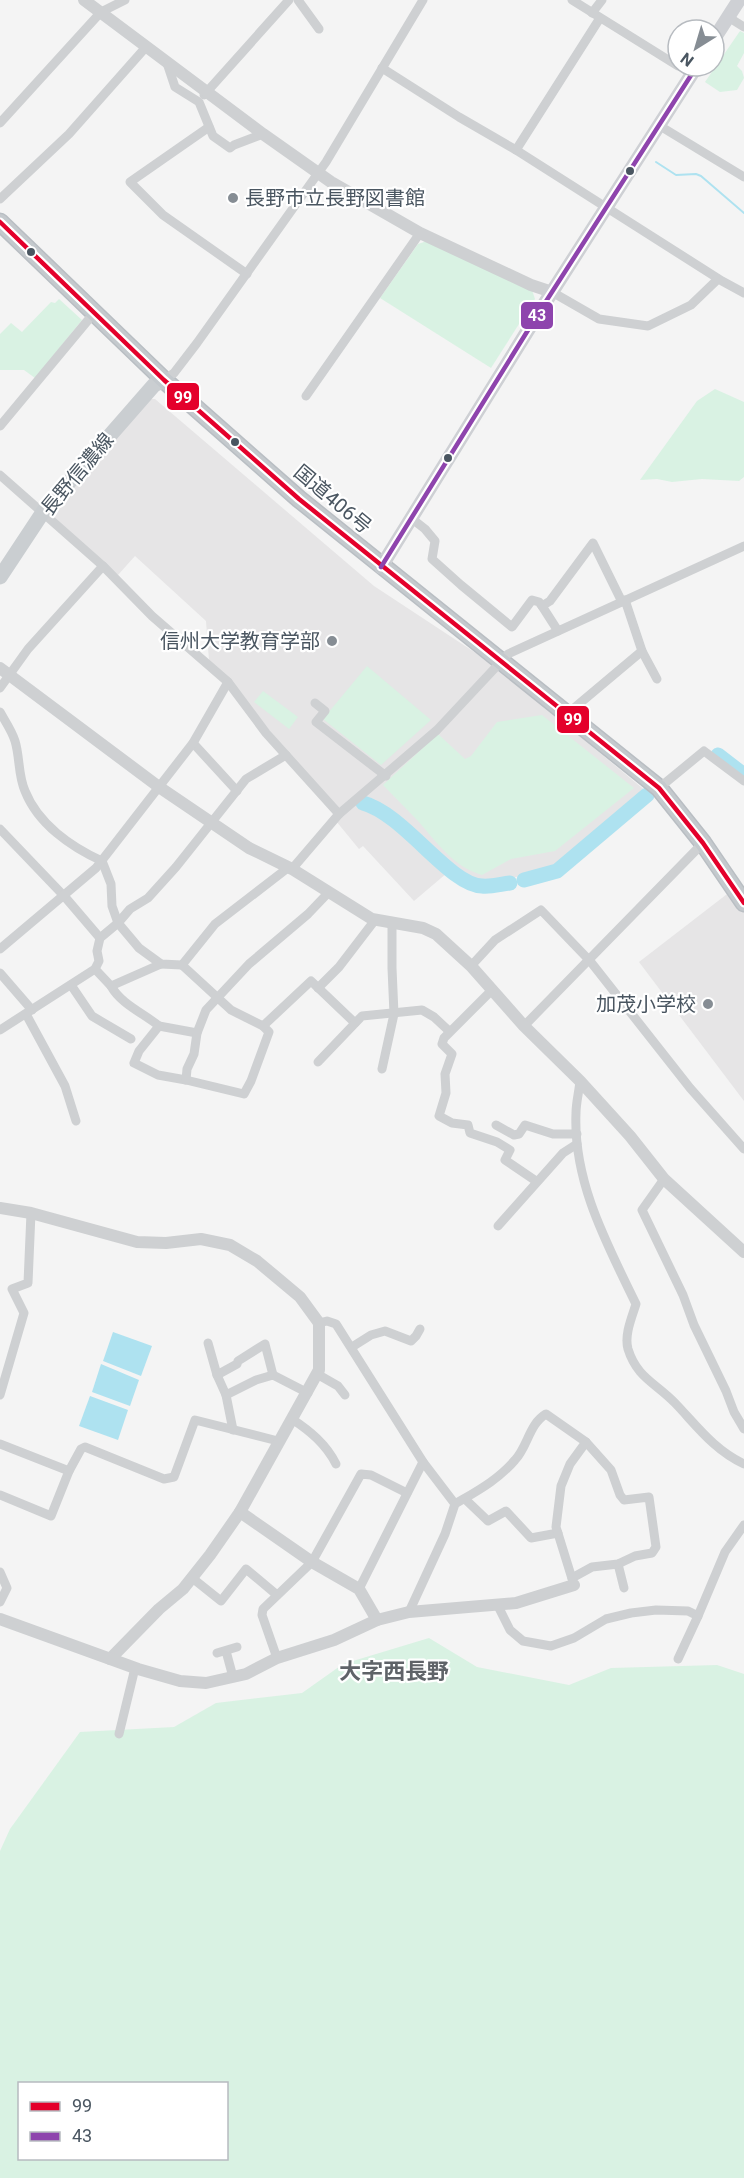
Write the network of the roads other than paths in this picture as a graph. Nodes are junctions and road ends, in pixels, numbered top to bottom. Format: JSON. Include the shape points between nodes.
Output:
{"nodes":[{"id":1,"x":84,"y":0,"type":"edge"},
{"id":2,"x":125,"y":0,"type":"edge"},
{"id":3,"x":289,"y":0,"type":"edge"},
{"id":4,"x":298,"y":0,"type":"edge"},
{"id":5,"x":423,"y":0,"type":"edge"},
{"id":6,"x":572,"y":0,"type":"edge"},
{"id":7,"x":602,"y":0,"type":"edge"},
{"id":8,"x":739,"y":0,"type":"edge"},
{"id":9,"x":101,"y":12,"type":"junction"},
{"id":10,"x":596,"y":15,"type":"junction"},
{"id":11,"x":728,"y":17,"type":"junction"},
{"id":12,"x":726,"y":20,"type":"edge"},
{"id":13,"x":744,"y":27,"type":"edge"},
{"id":14,"x":319,"y":29,"type":"dead end"},
{"id":15,"x":146,"y":47,"type":"junction"},
{"id":16,"x":666,"y":59,"type":"edge"},
{"id":17,"x":382,"y":68,"type":"junction"},
{"id":18,"x":689,"y":78,"type":"edge"},
{"id":19,"x":203,"y":97,"type":"junction"},
{"id":20,"x":0,"y":123,"type":"edge"},
{"id":21,"x":660,"y":126,"type":"junction"},
{"id":22,"x":209,"y":127,"type":"junction"},
{"id":23,"x":263,"y":135,"type":"junction"},
{"id":24,"x":516,"y":150,"type":"junction"},
{"id":25,"x":318,"y":173,"type":"junction"},
{"id":26,"x":744,"y":177,"type":"edge"},
{"id":27,"x":0,"y":199,"type":"edge"},
{"id":28,"x":606,"y":208,"type":"junction"},
{"id":29,"x":0,"y":222,"type":"edge"},
{"id":30,"x":420,"y":234,"type":"junction"},
{"id":31,"x":247,"y":274,"type":"junction"},
{"id":32,"x":718,"y":279,"type":"junction"},
{"id":33,"x":552,"y":292,"type":"junction"},
{"id":34,"x":744,"y":292,"type":"edge"},
{"id":35,"x":94,"y":313,"type":"junction"},
{"id":36,"x":164,"y":380,"type":"junction"},
{"id":37,"x":306,"y":396,"type":"dead end"},
{"id":38,"x":0,"y":426,"type":"edge"},
{"id":39,"x":0,"y":475,"type":"edge"},
{"id":40,"x":43,"y":512,"type":"junction"},
{"id":41,"x":411,"y":518,"type":"junction"},
{"id":42,"x":744,"y":546,"type":"edge"},
{"id":43,"x":103,"y":566,"type":"junction"},
{"id":44,"x":381,"y":567,"type":"junction"},
{"id":45,"x":0,"y":578,"type":"edge"},
{"id":46,"x":624,"y":601,"type":"junction"},
{"id":47,"x":543,"y":606,"type":"junction"},
{"id":48,"x":558,"y":631,"type":"junction"},
{"id":49,"x":642,"y":651,"type":"junction"},
{"id":50,"x":503,"y":662,"type":"junction"},
{"id":51,"x":4,"y":671,"type":"edge"},
{"id":52,"x":657,"y":679,"type":"dead end"},
{"id":53,"x":228,"y":682,"type":"junction"},
{"id":54,"x":0,"y":688,"type":"edge"},
{"id":55,"x":315,"y":703,"type":"dead end"},
{"id":56,"x":0,"y":712,"type":"edge"},
{"id":57,"x":567,"y":714,"type":"junction"},
{"id":58,"x":194,"y":743,"type":"junction"},
{"id":59,"x":286,"y":755,"type":"junction"},
{"id":60,"x":386,"y":776,"type":"junction"},
{"id":61,"x":744,"y":781,"type":"edge"},
{"id":62,"x":159,"y":787,"type":"junction"},
{"id":63,"x":659,"y":788,"type":"junction"},
{"id":64,"x":237,"y":791,"type":"junction"},
{"id":65,"x":339,"y":814,"type":"junction"},
{"id":66,"x":210,"y":823,"type":"junction"},
{"id":67,"x":0,"y":829,"type":"edge"},
{"id":68,"x":703,"y":843,"type":"junction"},
{"id":69,"x":102,"y":861,"type":"junction"},
{"id":70,"x":290,"y":868,"type":"junction"},
{"id":71,"x":329,"y":892,"type":"junction"},
{"id":72,"x":64,"y":897,"type":"junction"},
{"id":73,"x":744,"y":903,"type":"edge"},
{"id":74,"x":375,"y":920,"type":"junction"},
{"id":75,"x":118,"y":923,"type":"junction"},
{"id":76,"x":392,"y":924,"type":"junction"},
{"id":77,"x":100,"y":938,"type":"junction"},
{"id":78,"x":0,"y":949,"type":"edge"},
{"id":79,"x":590,"y":961,"type":"junction"},
{"id":80,"x":161,"y":964,"type":"junction"},
{"id":81,"x":182,"y":965,"type":"junction"},
{"id":82,"x":471,"y":966,"type":"junction"},
{"id":83,"x":95,"y":969,"type":"junction"},
{"id":84,"x":0,"y":973,"type":"edge"},
{"id":85,"x":71,"y":985,"type":"junction"},
{"id":86,"x":111,"y":986,"type":"junction"},
{"id":87,"x":318,"y":988,"type":"junction"},
{"id":88,"x":492,"y":990,"type":"junction"},
{"id":89,"x":216,"y":997,"type":"junction"},
{"id":90,"x":29,"y":1012,"type":"junction"},
{"id":91,"x":394,"y":1014,"type":"junction"},
{"id":92,"x":355,"y":1023,"type":"junction"},
{"id":93,"x":159,"y":1026,"type":"junction"},
{"id":94,"x":263,"y":1026,"type":"junction"},
{"id":95,"x":524,"y":1026,"type":"junction"},
{"id":96,"x":0,"y":1030,"type":"edge"},
{"id":97,"x":449,"y":1031,"type":"junction"},
{"id":98,"x":197,"y":1033,"type":"junction"},
{"id":99,"x":131,"y":1039,"type":"dead end"},
{"id":100,"x":318,"y":1062,"type":"dead end"},
{"id":101,"x":382,"y":1069,"type":"dead end"},
{"id":102,"x":186,"y":1080,"type":"junction"},
{"id":103,"x":580,"y":1081,"type":"junction"},
{"id":104,"x":76,"y":1121,"type":"dead end"},
{"id":105,"x":496,"y":1125,"type":"dead end"},
{"id":106,"x":577,"y":1134,"type":"junction"},
{"id":107,"x":577,"y":1144,"type":"junction"},
{"id":108,"x":744,"y":1149,"type":"edge"},
{"id":109,"x":664,"y":1179,"type":"junction"},
{"id":110,"x":536,"y":1181,"type":"junction"},
{"id":111,"x":0,"y":1208,"type":"edge"},
{"id":112,"x":31,"y":1213,"type":"junction"},
{"id":113,"x":498,"y":1226,"type":"dead end"},
{"id":114,"x":744,"y":1252,"type":"edge"},
{"id":115,"x":319,"y":1323,"type":"junction"},
{"id":116,"x":420,"y":1329,"type":"dead end"},
{"id":117,"x":208,"y":1343,"type":"dead end"},
{"id":118,"x":352,"y":1347,"type":"junction"},
{"id":119,"x":4,"y":1371,"type":"edge"},
{"id":120,"x":317,"y":1374,"type":"junction"},
{"id":121,"x":217,"y":1375,"type":"junction"},
{"id":122,"x":273,"y":1375,"type":"junction"},
{"id":123,"x":308,"y":1393,"type":"junction"},
{"id":124,"x":0,"y":1395,"type":"edge"},
{"id":125,"x":226,"y":1395,"type":"junction"},
{"id":126,"x":345,"y":1395,"type":"dead end"},
{"id":127,"x":292,"y":1419,"type":"junction"},
{"id":128,"x":744,"y":1429,"type":"edge"},
{"id":129,"x":233,"y":1430,"type":"junction"},
{"id":130,"x":278,"y":1441,"type":"junction"},
{"id":131,"x":586,"y":1442,"type":"junction"},
{"id":132,"x":1,"y":1446,"type":"edge"},
{"id":133,"x":423,"y":1462,"type":"junction"},
{"id":134,"x":336,"y":1464,"type":"dead end"},
{"id":135,"x":744,"y":1464,"type":"edge"},
{"id":136,"x":69,"y":1472,"type":"junction"},
{"id":137,"x":407,"y":1493,"type":"junction"},
{"id":138,"x":0,"y":1495,"type":"edge"},
{"id":139,"x":465,"y":1498,"type":"junction"},
{"id":140,"x":455,"y":1504,"type":"junction"},
{"id":141,"x":240,"y":1512,"type":"junction"},
{"id":142,"x":744,"y":1525,"type":"edge"},
{"id":143,"x":558,"y":1533,"type":"junction"},
{"id":144,"x":312,"y":1562,"type":"junction"},
{"id":145,"x":618,"y":1564,"type":"junction"},
{"id":146,"x":0,"y":1572,"type":"edge"},
{"id":147,"x":191,"y":1577,"type":"junction"},
{"id":148,"x":573,"y":1581,"type":"junction"},
{"id":149,"x":624,"y":1588,"type":"dead end"},
{"id":150,"x":359,"y":1589,"type":"junction"},
{"id":151,"x":278,"y":1595,"type":"junction"},
{"id":152,"x":0,"y":1602,"type":"edge"},
{"id":153,"x":497,"y":1604,"type":"junction"},
{"id":154,"x":409,"y":1612,"type":"junction"},
{"id":155,"x":698,"y":1616,"type":"junction"},
{"id":156,"x":0,"y":1619,"type":"edge"},
{"id":157,"x":376,"y":1620,"type":"junction"},
{"id":158,"x":237,"y":1647,"type":"dead end"},
{"id":159,"x":277,"y":1658,"type":"junction"},
{"id":160,"x":110,"y":1659,"type":"junction"},
{"id":161,"x":678,"y":1659,"type":"dead end"},
{"id":162,"x":135,"y":1668,"type":"junction"},
{"id":163,"x":233,"y":1677,"type":"junction"},
{"id":164,"x":119,"y":1734,"type":"dead end"}],
"edges":[{"from":1,"to":9,"type":"street"},
{"from":2,"to":9,"type":"street"},
{"from":3,"to":19,"type":"street"},
{"from":4,"to":14,"type":"street"},
{"from":5,"to":17,"type":"street"},
{"from":6,"to":10,"type":"street"},
{"from":7,"to":10,"type":"street"},
{"from":8,"to":11,"type":"main road"},
{"from":9,"to":15,"type":"street"},
{"from":9,"to":20,"type":"street"},
{"from":10,"to":16,"type":"street"},
{"from":10,"to":24,"type":"street"},
{"from":11,"to":12,"type":"main road"},
{"from":11,"to":13,"type":"street"},
{"from":15,"to":19,"type":"street"},
{"from":15,"to":27,"type":"street","via":[[69,134]]},
{"from":17,"to":24,"type":"street"},
{"from":17,"to":25,"type":"street"},
{"from":18,"to":21,"type":"main road"},
{"from":19,"to":22,"type":"street"},
{"from":19,"to":23,"type":"street"},
{"from":21,"to":26,"type":"street"},
{"from":21,"to":28,"type":"main road"},
{"from":22,"to":23,"type":"street","via":[[213,136],[230,148]]},
{"from":22,"to":31,"type":"street","via":[[130,182],[163,215]]},
{"from":23,"to":25,"type":"street"},
{"from":24,"to":28,"type":"street"},
{"from":25,"to":30,"type":"street"},
{"from":25,"to":31,"type":"street"},
{"from":28,"to":32,"type":"street"},
{"from":28,"to":33,"type":"main road"},
{"from":29,"to":35,"type":"highway","name":"国道406号"},
{"from":30,"to":33,"type":"street"},
{"from":30,"to":37,"type":"street"},
{"from":31,"to":36,"type":"street","via":[[186,358]]},
{"from":32,"to":33,"type":"street","via":[[691,305],[648,326],[599,319]]},
{"from":32,"to":34,"type":"street"},
{"from":33,"to":41,"type":"main road"},
{"from":35,"to":36,"type":"highway","name":"国道406号"},
{"from":35,"to":38,"type":"street"},
{"from":36,"to":40,"type":"main road","name":"長野信濃線","via":[[154,385]]},
{"from":36,"to":44,"type":"highway","name":"国道406号"},
{"from":39,"to":40,"type":"street"},
{"from":40,"to":43,"type":"street"},
{"from":40,"to":45,"type":"main road","name":"長野信濃線"},
{"from":41,"to":44,"type":"main road"},
{"from":41,"to":47,"type":"street","via":[[435,541],[432,559],[512,627],[532,600]]},
{"from":42,"to":46,"type":"street"},
{"from":43,"to":51,"type":"street"},
{"from":43,"to":53,"type":"street","via":[[152,616]]},
{"from":44,"to":50,"type":"highway","name":"国道406号"},
{"from":46,"to":47,"type":"street","via":[[593,543]]},
{"from":46,"to":48,"type":"street"},
{"from":46,"to":49,"type":"street"},
{"from":47,"to":48,"type":"street"},
{"from":48,"to":50,"type":"street","via":[[508,654]]},
{"from":49,"to":52,"type":"street"},
{"from":49,"to":57,"type":"street"},
{"from":50,"to":57,"type":"highway","name":"国道406号"},
{"from":50,"to":60,"type":"street"},
{"from":51,"to":54,"type":"street"},
{"from":51,"to":62,"type":"street"},
{"from":53,"to":58,"type":"street"},
{"from":53,"to":59,"type":"street"},
{"from":55,"to":60,"type":"street","via":[[325,711],[316,723]]},
{"from":56,"to":69,"type":"street","via":[[15,740],[24,790],[32,804],[64,840]]},
{"from":57,"to":63,"type":"highway","name":"国道406号"},
{"from":58,"to":62,"type":"street"},
{"from":58,"to":64,"type":"street"},
{"from":59,"to":64,"type":"street","via":[[246,779]]},
{"from":59,"to":65,"type":"street"},
{"from":60,"to":65,"type":"street"},
{"from":61,"to":63,"type":"street","via":[[704,751]]},
{"from":62,"to":66,"type":"street"},
{"from":62,"to":69,"type":"street"},
{"from":63,"to":68,"type":"highway","name":"国道406号"},
{"from":64,"to":66,"type":"street"},
{"from":65,"to":70,"type":"street"},
{"from":66,"to":70,"type":"street"},
{"from":66,"to":75,"type":"street","via":[[155,891],[129,909]]},
{"from":67,"to":72,"type":"street"},
{"from":68,"to":73,"type":"highway","name":"国道406号"},
{"from":68,"to":79,"type":"street"},
{"from":69,"to":72,"type":"street"},
{"from":69,"to":75,"type":"street"},
{"from":70,"to":71,"type":"street"},
{"from":70,"to":81,"type":"street","via":[[215,924]]},
{"from":71,"to":74,"type":"street"},
{"from":71,"to":89,"type":"street"},
{"from":72,"to":77,"type":"street"},
{"from":72,"to":78,"type":"street"},
{"from":74,"to":76,"type":"street"},
{"from":74,"to":87,"type":"street"},
{"from":75,"to":77,"type":"street"},
{"from":75,"to":80,"type":"street","via":[[139,948]]},
{"from":76,"to":82,"type":"street","via":[[436,934]]},
{"from":76,"to":91,"type":"street"},
{"from":77,"to":83,"type":"street"},
{"from":79,"to":82,"type":"street","via":[[541,910],[495,940]]},
{"from":79,"to":95,"type":"street"},
{"from":79,"to":108,"type":"street","via":[[690,1088]]},
{"from":80,"to":81,"type":"street"},
{"from":80,"to":86,"type":"street"},
{"from":81,"to":89,"type":"street"},
{"from":82,"to":88,"type":"street"},
{"from":83,"to":85,"type":"street"},
{"from":83,"to":86,"type":"street"},
{"from":84,"to":90,"type":"street"},
{"from":85,"to":90,"type":"street"},
{"from":85,"to":99,"type":"street","via":[[92,1016]]},
{"from":86,"to":93,"type":"street","via":[[128,1006]]},
{"from":87,"to":92,"type":"street"},
{"from":87,"to":94,"type":"street","via":[[311,981]]},
{"from":88,"to":95,"type":"street"},
{"from":88,"to":97,"type":"street"},
{"from":89,"to":94,"type":"street","via":[[231,1010]]},
{"from":89,"to":98,"type":"street"},
{"from":90,"to":96,"type":"street"},
{"from":90,"to":104,"type":"street","via":[[65,1086]]},
{"from":91,"to":92,"type":"street","via":[[362,1016]]},
{"from":91,"to":97,"type":"street","via":[[422,1010]]},
{"from":91,"to":101,"type":"street"},
{"from":92,"to":100,"type":"street"},
{"from":93,"to":98,"type":"street"},
{"from":93,"to":102,"type":"street","via":[[134,1063],[158,1076]]},
{"from":94,"to":102,"type":"street","via":[[269,1032],[244,1094]]},
{"from":95,"to":103,"type":"street"},
{"from":97,"to":110,"type":"street","via":[[442,1044],[452,1054],[439,1116],[468,1125],[470,1134],[510,1150],[506,1160]]},
{"from":98,"to":102,"type":"street"},
{"from":103,"to":106,"type":"street"},
{"from":103,"to":109,"type":"street"},
{"from":105,"to":106,"type":"street","via":[[514,1135],[525,1125],[553,1134]]},
{"from":106,"to":107,"type":"street"},
{"from":107,"to":110,"type":"street"},
{"from":107,"to":135,"type":"street","via":[[589,1201],[636,1304],[627,1346],[634,1363],[641,1375],[674,1401],[707,1440]]},
{"from":109,"to":114,"type":"street"},
{"from":109,"to":128,"type":"street","via":[[642,1210]]},
{"from":110,"to":113,"type":"street"},
{"from":111,"to":112,"type":"street"},
{"from":112,"to":115,"type":"street","via":[[137,1242],[201,1239],[230,1245],[257,1261],[300,1297]]},
{"from":112,"to":119,"type":"street","via":[[28,1283],[12,1289],[24,1313]]},
{"from":115,"to":118,"type":"street","via":[[336,1324]]},
{"from":115,"to":120,"type":"street"},
{"from":116,"to":118,"type":"street","via":[[411,1341],[385,1331]]},
{"from":117,"to":121,"type":"street"},
{"from":118,"to":133,"type":"street"},
{"from":119,"to":124,"type":"street"},
{"from":120,"to":123,"type":"street"},
{"from":120,"to":126,"type":"street"},
{"from":121,"to":122,"type":"street","via":[[265,1344]]},
{"from":121,"to":125,"type":"street"},
{"from":122,"to":123,"type":"street"},
{"from":122,"to":125,"type":"street"},
{"from":123,"to":127,"type":"street"},
{"from":125,"to":129,"type":"street"},
{"from":127,"to":130,"type":"street"},
{"from":127,"to":134,"type":"street","via":[[308,1429]]},
{"from":129,"to":130,"type":"street"},
{"from":129,"to":136,"type":"street","via":[[195,1420],[174,1477],[164,1479],[85,1447]]},
{"from":130,"to":141,"type":"street"},
{"from":131,"to":139,"type":"street","via":[[546,1414],[537,1419],[510,1466],[496,1480]]},
{"from":131,"to":143,"type":"street","via":[[570,1464],[561,1486]]},
{"from":131,"to":145,"type":"street","via":[[611,1470],[624,1500],[649,1497],[656,1547],[652,1553]]},
{"from":132,"to":136,"type":"street"},
{"from":133,"to":137,"type":"street"},
{"from":133,"to":140,"type":"street"},
{"from":136,"to":138,"type":"street","via":[[51,1516]]},
{"from":137,"to":144,"type":"street","via":[[361,1474]]},
{"from":137,"to":150,"type":"street"},
{"from":139,"to":140,"type":"street"},
{"from":139,"to":143,"type":"street","via":[[488,1521],[506,1511],[531,1538]]},
{"from":140,"to":154,"type":"street"},
{"from":141,"to":144,"type":"street"},
{"from":141,"to":147,"type":"street"},
{"from":142,"to":155,"type":"street","via":[[725,1552]]},
{"from":143,"to":148,"type":"street"},
{"from":144,"to":150,"type":"street"},
{"from":144,"to":151,"type":"street"},
{"from":145,"to":148,"type":"street","via":[[592,1568]]},
{"from":145,"to":149,"type":"street"},
{"from":146,"to":152,"type":"street","via":[[7,1588]]},
{"from":147,"to":151,"type":"street","via":[[221,1600],[246,1569]]},
{"from":147,"to":160,"type":"street"},
{"from":148,"to":153,"type":"street","via":[[516,1603]]},
{"from":150,"to":157,"type":"street"},
{"from":151,"to":159,"type":"street","via":[[262,1615]]},
{"from":153,"to":154,"type":"street"},
{"from":153,"to":155,"type":"street","via":[[510,1630],[523,1641],[550,1646],[574,1638],[606,1619],[631,1613],[667,1610],[688,1611]]},
{"from":154,"to":157,"type":"street"},
{"from":155,"to":161,"type":"street"},
{"from":156,"to":160,"type":"street"},
{"from":157,"to":159,"type":"street","via":[[334,1640]]},
{"from":158,"to":163,"type":"street","via":[[222,1652]]},
{"from":159,"to":163,"type":"street"},
{"from":160,"to":162,"type":"street"},
{"from":162,"to":163,"type":"street","via":[[180,1681],[206,1683]]},
{"from":162,"to":164,"type":"street"}]}
